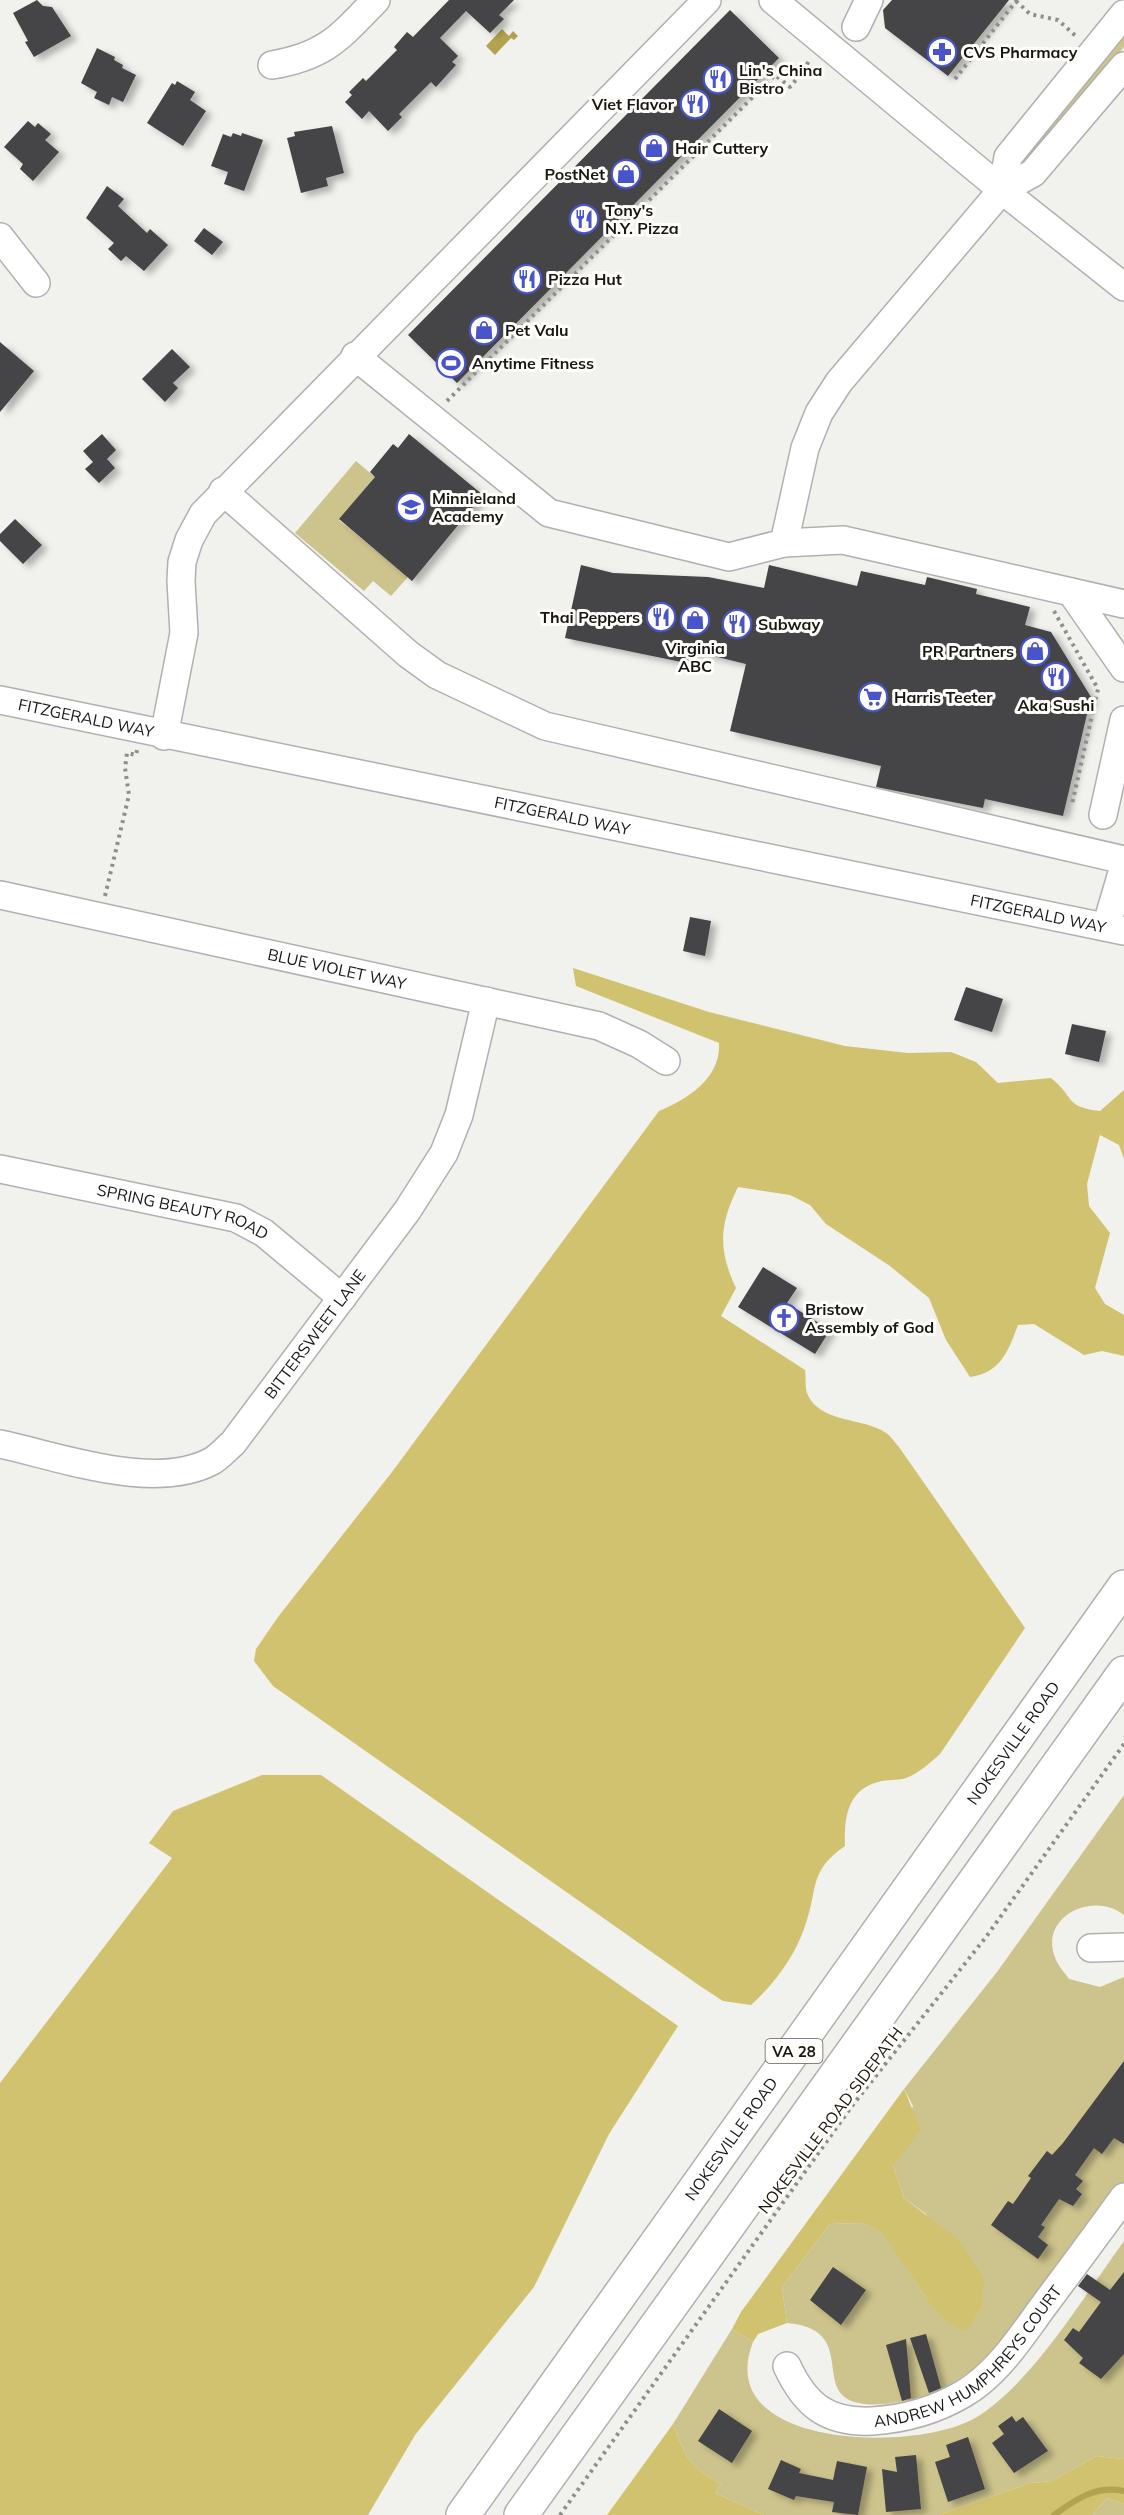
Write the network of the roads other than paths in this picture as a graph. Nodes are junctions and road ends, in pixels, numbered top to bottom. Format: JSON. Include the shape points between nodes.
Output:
{"nodes":[{"id":1,"x":376,"y":0,"type":"edge"},
{"id":2,"x":707,"y":0,"type":"edge"},
{"id":3,"x":773,"y":0,"type":"edge"},
{"id":4,"x":869,"y":0,"type":"edge"},
{"id":5,"x":1124,"y":14,"type":"edge"},
{"id":6,"x":856,"y":27,"type":"dead end"},
{"id":7,"x":272,"y":65,"type":"dead end"},
{"id":8,"x":1124,"y":66,"type":"edge"},
{"id":9,"x":1002,"y":190,"type":"junction"},
{"id":10,"x":0,"y":237,"type":"edge"},
{"id":11,"x":36,"y":283,"type":"dead end"},
{"id":12,"x":1124,"y":287,"type":"edge"},
{"id":13,"x":355,"y":356,"type":"junction"},
{"id":14,"x":223,"y":491,"type":"junction"},
{"id":15,"x":784,"y":543,"type":"junction"},
{"id":16,"x":1071,"y":592,"type":"junction"},
{"id":17,"x":1124,"y":604,"type":"edge"},
{"id":18,"x":1124,"y":668,"type":"edge"},
{"id":19,"x":0,"y":700,"type":"edge"},
{"id":20,"x":1123,"y":727,"type":"edge"},
{"id":21,"x":153,"y":733,"type":"junction"},
{"id":22,"x":1103,"y":814,"type":"dead end"},
{"id":23,"x":1124,"y":860,"type":"edge"},
{"id":24,"x":1124,"y":866,"type":"edge"},
{"id":25,"x":0,"y":895,"type":"edge"},
{"id":26,"x":1115,"y":929,"type":"edge"},
{"id":27,"x":486,"y":1001,"type":"junction"},
{"id":28,"x":666,"y":1061,"type":"dead end"},
{"id":29,"x":0,"y":1169,"type":"edge"},
{"id":30,"x":342,"y":1298,"type":"junction"},
{"id":31,"x":0,"y":1444,"type":"edge"},
{"id":32,"x":1124,"y":1587,"type":"edge"},
{"id":33,"x":1124,"y":1673,"type":"edge"},
{"id":34,"x":1124,"y":1947,"type":"edge"},
{"id":35,"x":1091,"y":1948,"type":"dead end"},
{"id":36,"x":1124,"y":2197,"type":"edge"},
{"id":37,"x":787,"y":2366,"type":"dead end"},
{"id":38,"x":463,"y":2515,"type":"edge"},
{"id":39,"x":521,"y":2515,"type":"edge"}],
"edges":[{"from":1,"to":7,"type":"street","via":[[317,54]]},
{"from":2,"to":13,"type":"street"},
{"from":3,"to":9,"type":"street"},
{"from":4,"to":6,"type":"street"},
{"from":5,"to":9,"type":"street","via":[[1008,157]]},
{"from":8,"to":9,"type":"street","via":[[1034,173]]},
{"from":9,"to":12,"type":"street"},
{"from":9,"to":15,"type":"street","via":[[839,382],[819,413],[805,448]]},
{"from":10,"to":11,"type":"street"},
{"from":13,"to":14,"type":"street"},
{"from":13,"to":15,"type":"street","via":[[549,513],[729,557]]},
{"from":14,"to":21,"type":"street","via":[[202,514],[182,562],[184,633]]},
{"from":14,"to":23,"type":"street","via":[[408,654],[437,675],[545,726]]},
{"from":15,"to":16,"type":"street","via":[[843,540]]},
{"from":16,"to":17,"type":"street"},
{"from":16,"to":18,"type":"street"},
{"from":19,"to":21,"type":"street","name":"FITZGERALD WAY"},
{"from":20,"to":22,"type":"street"},
{"from":21,"to":26,"type":"street","name":"FITZGERALD WAY"},
{"from":24,"to":26,"type":"street"},
{"from":25,"to":27,"type":"street","name":"BLUE VIOLET WAY"},
{"from":27,"to":28,"type":"street","name":"BLUE VIOLET WAY","via":[[599,1026]]},
{"from":27,"to":30,"type":"street","name":"BITTERSWEET LANE","via":[[459,1115],[444,1153]]},
{"from":29,"to":30,"type":"street","name":"SPRING BEAUTY ROAD","via":[[236,1218],[264,1233]]},
{"from":30,"to":31,"type":"street","name":"BITTERSWEET LANE","via":[[233,1443],[212,1461],[153,1476]]},
{"from":32,"to":38,"type":"highway","name":"NOKESVILLE ROAD","number":"VA 28"},
{"from":33,"to":39,"type":"highway","number":"VA 28"},
{"from":34,"to":35,"type":"street"},
{"from":36,"to":37,"type":"street","name":"ANDREW HUMPHREYS COURT","via":[[1001,2362],[964,2394],[907,2416],[845,2419],[806,2399]]}]}
